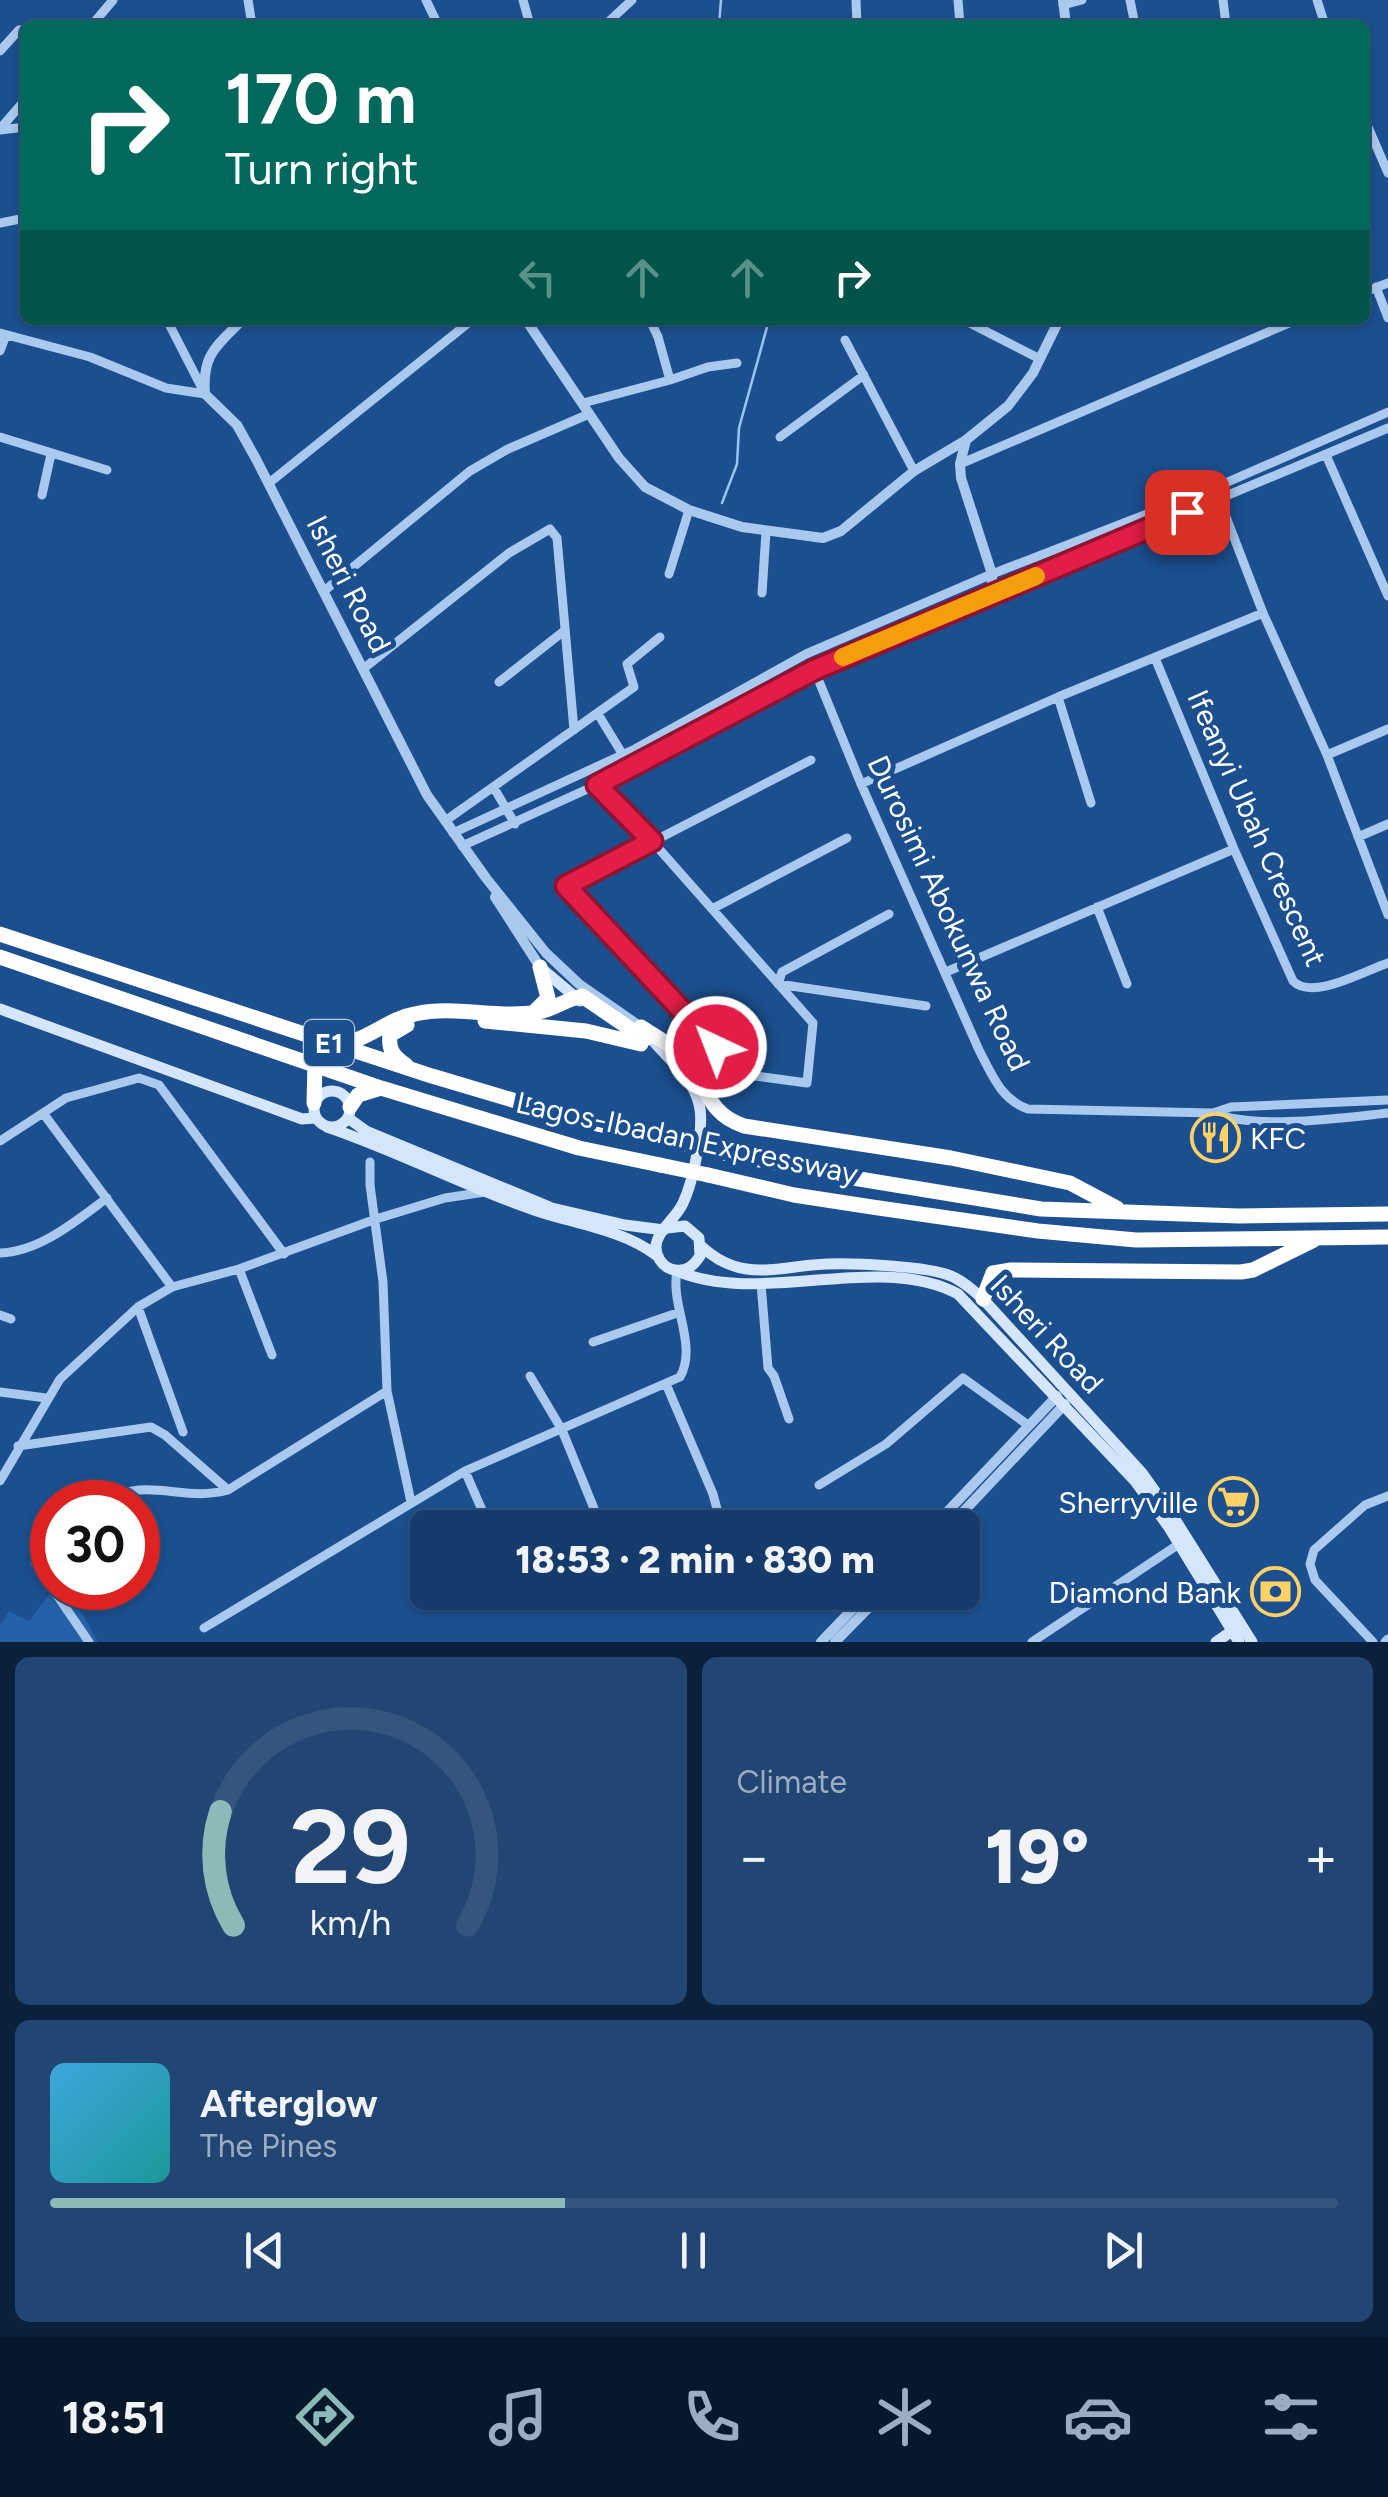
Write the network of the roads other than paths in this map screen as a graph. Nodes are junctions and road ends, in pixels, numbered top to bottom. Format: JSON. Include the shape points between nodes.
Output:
{"nodes":[{"id":1,"x":113,"y":0,"type":"edge"},
{"id":2,"x":632,"y":0,"type":"edge"},
{"id":3,"x":1082,"y":0,"type":"edge"},
{"id":4,"x":1063,"y":2,"type":"edge"},
{"id":5,"x":96,"y":20,"type":"edge"},
{"id":6,"x":610,"y":20,"type":"edge"},
{"id":7,"x":20,"y":30,"type":"edge"},
{"id":8,"x":0,"y":51,"type":"edge"},
{"id":9,"x":20,"y":106,"type":"edge"},
{"id":10,"x":0,"y":129,"type":"edge"},
{"id":11,"x":1370,"y":131,"type":"edge"},
{"id":12,"x":1388,"y":172,"type":"edge"},
{"id":13,"x":1388,"y":283,"type":"edge"},
{"id":14,"x":1376,"y":287,"type":"junction"},
{"id":15,"x":1370,"y":290,"type":"edge"},
{"id":16,"x":1388,"y":318,"type":"edge"},
{"id":17,"x":170,"y":325,"type":"edge"},
{"id":18,"x":237,"y":325,"type":"edge"},
{"id":19,"x":466,"y":325,"type":"edge"},
{"id":20,"x":529,"y":325,"type":"edge"},
{"id":21,"x":652,"y":325,"type":"edge"},
{"id":22,"x":974,"y":325,"type":"edge"},
{"id":23,"x":1057,"y":325,"type":"edge"},
{"id":24,"x":1284,"y":325,"type":"edge"},
{"id":25,"x":3,"y":334,"type":"edge"},
{"id":26,"x":845,"y":340,"type":"dead end"},
{"id":27,"x":0,"y":351,"type":"edge"},
{"id":28,"x":1040,"y":360,"type":"junction"},
{"id":29,"x":737,"y":363,"type":"dead end"},
{"id":30,"x":864,"y":376,"type":"junction"},
{"id":31,"x":670,"y":380,"type":"junction"},
{"id":32,"x":205,"y":394,"type":"junction"},
{"id":33,"x":586,"y":408,"type":"junction"},
{"id":34,"x":1388,"y":412,"type":"edge"},
{"id":35,"x":1388,"y":428,"type":"edge"},
{"id":36,"x":0,"y":437,"type":"edge"},
{"id":37,"x":780,"y":437,"type":"dead end"},
{"id":38,"x":966,"y":440,"type":"junction"},
{"id":39,"x":51,"y":454,"type":"junction"},
{"id":40,"x":1326,"y":455,"type":"junction"},
{"id":41,"x":960,"y":464,"type":"junction"},
{"id":42,"x":107,"y":470,"type":"dead end"},
{"id":43,"x":914,"y":471,"type":"junction"},
{"id":44,"x":269,"y":483,"type":"junction"},
{"id":45,"x":1217,"y":493,"type":"junction"},
{"id":46,"x":42,"y":496,"type":"dead end"},
{"id":47,"x":689,"y":510,"type":"junction"},
{"id":48,"x":766,"y":532,"type":"junction"},
{"id":49,"x":669,"y":574,"type":"dead end"},
{"id":50,"x":992,"y":574,"type":"junction"},
{"id":51,"x":324,"y":591,"type":"junction"},
{"id":52,"x":762,"y":593,"type":"dead end"},
{"id":53,"x":992,"y":594,"type":"junction"},
{"id":54,"x":1388,"y":596,"type":"edge"},
{"id":55,"x":1263,"y":613,"type":"junction"},
{"id":56,"x":564,"y":632,"type":"junction"},
{"id":57,"x":660,"y":638,"type":"dead end"},
{"id":58,"x":1155,"y":658,"type":"junction"},
{"id":59,"x":363,"y":669,"type":"junction"},
{"id":60,"x":776,"y":670,"type":"junction"},
{"id":61,"x":814,"y":670,"type":"junction"},
{"id":62,"x":499,"y":682,"type":"dead end"},
{"id":63,"x":784,"y":685,"type":"junction"},
{"id":64,"x":1058,"y":697,"type":"junction"},
{"id":65,"x":598,"y":714,"type":"junction"},
{"id":66,"x":574,"y":730,"type":"junction"},
{"id":67,"x":1388,"y":730,"type":"edge"},
{"id":68,"x":622,"y":755,"type":"junction"},
{"id":69,"x":1326,"y":755,"type":"junction"},
{"id":70,"x":811,"y":760,"type":"dead end"},
{"id":71,"x":861,"y":784,"type":"junction"},
{"id":72,"x":597,"y":785,"type":"junction"},
{"id":73,"x":494,"y":788,"type":"junction"},
{"id":74,"x":1091,"y":803,"type":"dead end"},
{"id":75,"x":507,"y":809,"type":"junction"},
{"id":76,"x":445,"y":821,"type":"junction"},
{"id":77,"x":515,"y":824,"type":"junction"},
{"id":78,"x":1388,"y":824,"type":"edge"},
{"id":79,"x":453,"y":833,"type":"junction"},
{"id":80,"x":1358,"y":837,"type":"junction"},
{"id":81,"x":847,"y":838,"type":"dead end"},
{"id":82,"x":652,"y":841,"type":"junction"},
{"id":83,"x":462,"y":846,"type":"junction"},
{"id":84,"x":1234,"y":849,"type":"junction"},
{"id":85,"x":486,"y":878,"type":"junction"},
{"id":86,"x":1097,"y":907,"type":"junction"},
{"id":87,"x":712,"y":909,"type":"junction"},
{"id":88,"x":889,"y":914,"type":"dead end"},
{"id":89,"x":1388,"y":915,"type":"edge"},
{"id":90,"x":0,"y":934,"type":"edge"},
{"id":91,"x":0,"y":957,"type":"edge"},
{"id":92,"x":1388,"y":963,"type":"edge"},
{"id":93,"x":540,"y":967,"type":"junction"},
{"id":94,"x":946,"y":972,"type":"junction"},
{"id":95,"x":778,"y":984,"type":"junction"},
{"id":96,"x":1127,"y":984,"type":"dead end"},
{"id":97,"x":574,"y":998,"type":"junction"},
{"id":98,"x":926,"y":1006,"type":"dead end"},
{"id":99,"x":0,"y":1008,"type":"edge"},
{"id":100,"x":534,"y":1012,"type":"junction"},
{"id":101,"x":641,"y":1035,"type":"junction"},
{"id":102,"x":327,"y":1043,"type":"junction"},
{"id":103,"x":660,"y":1050,"type":"junction"},
{"id":104,"x":315,"y":1063,"type":"junction"},
{"id":105,"x":432,"y":1076,"type":"junction"},
{"id":106,"x":382,"y":1088,"type":"junction"},
{"id":107,"x":1388,"y":1100,"type":"edge"},
{"id":108,"x":314,"y":1110,"type":"junction"},
{"id":109,"x":349,"y":1112,"type":"junction"},
{"id":110,"x":43,"y":1113,"type":"junction"},
{"id":111,"x":1213,"y":1113,"type":"junction"},
{"id":112,"x":1388,"y":1113,"type":"edge"},
{"id":113,"x":327,"y":1127,"type":"junction"},
{"id":114,"x":700,"y":1131,"type":"junction"},
{"id":115,"x":0,"y":1141,"type":"edge"},
{"id":116,"x":370,"y":1162,"type":"dead end"},
{"id":117,"x":487,"y":1192,"type":"junction"},
{"id":118,"x":107,"y":1198,"type":"junction"},
{"id":119,"x":683,"y":1205,"type":"junction"},
{"id":120,"x":1125,"y":1212,"type":"junction"},
{"id":121,"x":1388,"y":1214,"type":"edge"},
{"id":122,"x":376,"y":1218,"type":"junction"},
{"id":123,"x":665,"y":1229,"type":"junction"},
{"id":124,"x":693,"y":1230,"type":"junction"},
{"id":125,"x":1326,"y":1235,"type":"junction"},
{"id":126,"x":1388,"y":1236,"type":"edge"},
{"id":127,"x":701,"y":1246,"type":"junction"},
{"id":128,"x":0,"y":1254,"type":"edge"},
{"id":129,"x":284,"y":1254,"type":"junction"},
{"id":130,"x":656,"y":1254,"type":"junction"},
{"id":131,"x":238,"y":1269,"type":"junction"},
{"id":132,"x":677,"y":1271,"type":"junction"},
{"id":133,"x":761,"y":1284,"type":"junction"},
{"id":134,"x":172,"y":1287,"type":"junction"},
{"id":135,"x":983,"y":1298,"type":"junction"},
{"id":136,"x":138,"y":1307,"type":"junction"},
{"id":137,"x":680,"y":1312,"type":"junction"},
{"id":138,"x":0,"y":1315,"type":"edge"},
{"id":139,"x":11,"y":1319,"type":"dead end"},
{"id":140,"x":593,"y":1342,"type":"dead end"},
{"id":141,"x":272,"y":1355,"type":"dead end"},
{"id":142,"x":530,"y":1376,"type":"dead end"},
{"id":143,"x":666,"y":1384,"type":"junction"},
{"id":144,"x":387,"y":1391,"type":"junction"},
{"id":145,"x":0,"y":1392,"type":"edge"},
{"id":146,"x":46,"y":1398,"type":"junction"},
{"id":147,"x":1061,"y":1400,"type":"junction"},
{"id":148,"x":788,"y":1420,"type":"dead end"},
{"id":149,"x":1028,"y":1426,"type":"junction"},
{"id":150,"x":562,"y":1430,"type":"junction"},
{"id":151,"x":183,"y":1432,"type":"dead end"},
{"id":152,"x":18,"y":1446,"type":"junction"},
{"id":153,"x":465,"y":1471,"type":"junction"},
{"id":154,"x":0,"y":1481,"type":"edge"},
{"id":155,"x":819,"y":1484,"type":"dead end"},
{"id":156,"x":160,"y":1488,"type":"edge"},
{"id":157,"x":228,"y":1490,"type":"junction"},
{"id":158,"x":972,"y":1494,"type":"junction"},
{"id":159,"x":1388,"y":1496,"type":"edge"},
{"id":160,"x":411,"y":1502,"type":"junction"},
{"id":161,"x":482,"y":1510,"type":"edge"},
{"id":162,"x":595,"y":1510,"type":"edge"},
{"id":163,"x":717,"y":1510,"type":"edge"},
{"id":164,"x":953,"y":1510,"type":"edge"},
{"id":165,"x":961,"y":1510,"type":"edge"},
{"id":166,"x":1179,"y":1544,"type":"junction"},
{"id":167,"x":67,"y":1610,"type":"edge"},
{"id":168,"x":851,"y":1610,"type":"edge"},
{"id":169,"x":866,"y":1610,"type":"edge"},
{"id":170,"x":204,"y":1628,"type":"dead end"},
{"id":171,"x":1236,"y":1637,"type":"edge"},
{"id":172,"x":89,"y":1642,"type":"edge"},
{"id":173,"x":820,"y":1642,"type":"edge"},
{"id":174,"x":835,"y":1642,"type":"edge"},
{"id":175,"x":1032,"y":1642,"type":"edge"},
{"id":176,"x":1216,"y":1642,"type":"edge"},
{"id":177,"x":1252,"y":1642,"type":"edge"},
{"id":178,"x":1372,"y":1642,"type":"edge"}],
"edges":[{"from":1,"to":5,"type":"street"},
{"from":2,"to":6,"type":"street"},
{"from":3,"to":4,"type":"street"},
{"from":7,"to":8,"type":"street"},
{"from":9,"to":10,"type":"street"},
{"from":11,"to":12,"type":"street"},
{"from":13,"to":14,"type":"street"},
{"from":14,"to":15,"type":"street"},
{"from":14,"to":16,"type":"street"},
{"from":17,"to":32,"type":"street"},
{"from":18,"to":32,"type":"street","via":[[207,358]]},
{"from":19,"to":44,"type":"street"},
{"from":20,"to":33,"type":"street"},
{"from":21,"to":31,"type":"street"},
{"from":22,"to":28,"type":"street"},
{"from":23,"to":28,"type":"street"},
{"from":24,"to":41,"type":"street"},
{"from":25,"to":27,"type":"street"},
{"from":25,"to":32,"type":"street","via":[[90,357],[166,388]]},
{"from":26,"to":30,"type":"street"},
{"from":28,"to":38,"type":"street","via":[[1020,394]]},
{"from":29,"to":31,"type":"street"},
{"from":30,"to":37,"type":"street"},
{"from":30,"to":43,"type":"street"},
{"from":31,"to":33,"type":"street"},
{"from":32,"to":44,"type":"street","name":"Isheri Road","via":[[237,425]]},
{"from":33,"to":47,"type":"street","via":[[634,477]]},
{"from":33,"to":51,"type":"street","via":[[470,471]]},
{"from":34,"to":45,"type":"street"},
{"from":35,"to":40,"type":"street"},
{"from":36,"to":39,"type":"street"},
{"from":38,"to":41,"type":"street"},
{"from":38,"to":43,"type":"street"},
{"from":39,"to":42,"type":"street"},
{"from":39,"to":46,"type":"street"},
{"from":40,"to":45,"type":"street"},
{"from":40,"to":54,"type":"street"},
{"from":41,"to":50,"type":"street"},
{"from":43,"to":48,"type":"street","via":[[833,536]]},
{"from":44,"to":51,"type":"street","name":"Isheri Road"},
{"from":45,"to":50,"type":"street"},
{"from":45,"to":53,"type":"street"},
{"from":45,"to":55,"type":"street"},
{"from":47,"to":48,"type":"street"},
{"from":47,"to":49,"type":"street"},
{"from":48,"to":52,"type":"street"},
{"from":50,"to":53,"type":"street"},
{"from":50,"to":60,"type":"street"},
{"from":51,"to":59,"type":"street","name":"Isheri Road"},
{"from":53,"to":61,"type":"street"},
{"from":55,"to":58,"type":"street"},
{"from":55,"to":69,"type":"street"},
{"from":56,"to":59,"type":"street","via":[[557,538],[550,529],[509,553]]},
{"from":56,"to":62,"type":"street"},
{"from":56,"to":66,"type":"street"},
{"from":57,"to":65,"type":"street","via":[[627,664],[634,687]]},
{"from":58,"to":64,"type":"street"},
{"from":58,"to":84,"type":"street","name":"Ifeanyi Ubah Crescent"},
{"from":59,"to":76,"type":"street","name":"Isheri Road"},
{"from":60,"to":63,"type":"street"},
{"from":60,"to":68,"type":"street"},
{"from":61,"to":63,"type":"street"},
{"from":61,"to":71,"type":"street","name":"Durosimi Abokunwa Road"},
{"from":63,"to":72,"type":"street"},
{"from":64,"to":71,"type":"street"},
{"from":64,"to":74,"type":"street"},
{"from":65,"to":66,"type":"street"},
{"from":65,"to":68,"type":"street"},
{"from":66,"to":73,"type":"street"},
{"from":67,"to":69,"type":"street"},
{"from":68,"to":75,"type":"street"},
{"from":69,"to":80,"type":"street"},
{"from":70,"to":82,"type":"street"},
{"from":71,"to":94,"type":"street","name":"Durosimi Abokunwa Road"},
{"from":72,"to":77,"type":"street"},
{"from":72,"to":82,"type":"street"},
{"from":73,"to":75,"type":"street"},
{"from":73,"to":76,"type":"street"},
{"from":75,"to":77,"type":"street"},
{"from":75,"to":79,"type":"street"},
{"from":76,"to":79,"type":"street","name":"Isheri Road"},
{"from":77,"to":83,"type":"street"},
{"from":78,"to":80,"type":"street"},
{"from":79,"to":83,"type":"street","name":"Isheri Road"},
{"from":80,"to":89,"type":"street"},
{"from":81,"to":87,"type":"street"},
{"from":82,"to":87,"type":"street"},
{"from":82,"to":95,"type":"street","via":[[566,886],[741,1074],[807,1083],[812,1023]]},
{"from":83,"to":85,"type":"street","name":"Isheri Road"},
{"from":84,"to":86,"type":"street"},
{"from":84,"to":92,"type":"street","name":"Ifeanyi Ubah Crescent","via":[[1298,987],[1313,990]]},
{"from":85,"to":93,"type":"street","name":"Isheri Road"},
{"from":85,"to":101,"type":"street","name":"Isheri Road","via":[[546,954]]},
{"from":86,"to":94,"type":"street"},
{"from":86,"to":96,"type":"street"},
{"from":87,"to":95,"type":"street"},
{"from":88,"to":95,"type":"street","via":[[782,972]]},
{"from":90,"to":102,"type":"highway","name":"Lagos-Ibadan Expressway","number":"E1"},
{"from":91,"to":104,"type":"highway","name":"Lagos-Ibadan Expressway","number":"E1"},
{"from":93,"to":97,"type":"main road","name":"Isheri Road"},
{"from":93,"to":100,"type":"highway","via":[[548,998]]},
{"from":94,"to":111,"type":"street","name":"Durosimi Abokunwa Road","via":[[993,1077],[1018,1106]]},
{"from":95,"to":98,"type":"street"},
{"from":97,"to":100,"type":"highway"},
{"from":97,"to":101,"type":"main road","name":"Isheri Road"},
{"from":97,"to":103,"type":"highway","via":[[582,996]]},
{"from":99,"to":108,"type":"main road","via":[[302,1119]]},
{"from":100,"to":102,"type":"highway","via":[[419,1012],[349,1043]]},
{"from":101,"to":103,"type":"main road","name":"Isheri Road"},
{"from":101,"to":105,"type":"highway","via":[[418,1022],[390,1035],[397,1058]]},
{"from":101,"to":114,"type":"main road","name":"Isheri Road","via":[[688,1088]]},
{"from":101,"to":120,"type":"highway","via":[[685,1059],[715,1110],[729,1121],[1070,1184]]},
{"from":102,"to":105,"type":"highway","name":"Lagos-Ibadan Expressway","number":"E1"},
{"from":103,"to":114,"type":"main road","name":"Isheri Road","via":[[695,1090]]},
{"from":104,"to":106,"type":"highway","name":"Lagos-Ibadan Expressway","number":"E1"},
{"from":104,"to":108,"type":"highway"},
{"from":105,"to":120,"type":"highway","name":"Lagos-Ibadan Expressway","number":"E1","bridge":true,"via":[[583,1120],[786,1167],[1042,1209]]},
{"from":106,"to":109,"type":"highway","via":[[358,1095]]},
{"from":106,"to":125,"type":"highway","name":"Lagos-Ibadan Expressway","number":"E1","bridge":true,"via":[[579,1148],[794,1195],[1136,1240]]},
{"from":107,"to":111,"type":"street","name":"Durosimi Abokunwa Road","via":[[1231,1106]]},
{"from":108,"to":109,"type":"main road","via":[[322,1094],[333,1091],[344,1096]]},
{"from":108,"to":113,"type":"main road"},
{"from":109,"to":113,"type":"main road","via":[[339,1126]]},
{"from":109,"to":123,"type":"main road","via":[[366,1130],[552,1208]]},
{"from":110,"to":115,"type":"street"},
{"from":110,"to":118,"type":"street"},
{"from":110,"to":129,"type":"street","via":[[66,1098],[138,1078],[154,1082]]},
{"from":111,"to":112,"type":"street","via":[[1233,1121]]},
{"from":113,"to":117,"type":"main road"},
{"from":114,"to":119,"type":"main road","name":"Isheri Road"},
{"from":116,"to":122,"type":"street"},
{"from":117,"to":122,"type":"street"},
{"from":117,"to":130,"type":"main road","via":[[638,1242]]},
{"from":118,"to":128,"type":"street","via":[[22,1252]]},
{"from":118,"to":134,"type":"street"},
{"from":119,"to":123,"type":"main road","name":"Isheri Road"},
{"from":119,"to":124,"type":"main road"},
{"from":120,"to":121,"type":"highway","name":"Lagos-Ibadan Expressway","number":"E1"},
{"from":122,"to":129,"type":"street"},
{"from":122,"to":144,"type":"street"},
{"from":123,"to":124,"type":"main road"},
{"from":123,"to":130,"type":"main road","name":"Isheri Road"},
{"from":124,"to":127,"type":"main road"},
{"from":125,"to":126,"type":"highway","name":"Lagos-Ibadan Expressway","number":"E1"},
{"from":125,"to":135,"type":"highway","via":[[1242,1272],[1001,1272],[988,1279]]},
{"from":127,"to":132,"type":"main road","via":[[695,1264]]},
{"from":127,"to":135,"type":"main road","name":"Isheri Road","via":[[732,1268],[828,1264],[942,1273]]},
{"from":129,"to":131,"type":"street"},
{"from":130,"to":132,"type":"main road","name":"Isheri Road"},
{"from":131,"to":134,"type":"street"},
{"from":131,"to":141,"type":"street"},
{"from":132,"to":133,"type":"main road","name":"Isheri Road"},
{"from":132,"to":137,"type":"street"},
{"from":133,"to":147,"type":"main road","name":"Isheri Road","via":[[870,1279],[945,1286]]},
{"from":133,"to":148,"type":"street","via":[[768,1368]]},
{"from":134,"to":136,"type":"street"},
{"from":135,"to":177,"type":"main road","name":"Isheri Road","via":[[1142,1473]]},
{"from":136,"to":146,"type":"street"},
{"from":136,"to":151,"type":"street"},
{"from":137,"to":140,"type":"street"},
{"from":137,"to":143,"type":"street","via":[[684,1370]]},
{"from":138,"to":139,"type":"street"},
{"from":142,"to":150,"type":"street"},
{"from":143,"to":150,"type":"street"},
{"from":143,"to":163,"type":"street"},
{"from":144,"to":157,"type":"street"},
{"from":144,"to":160,"type":"street"},
{"from":145,"to":146,"type":"street"},
{"from":146,"to":152,"type":"street"},
{"from":147,"to":149,"type":"street"},
{"from":147,"to":158,"type":"street"},
{"from":147,"to":166,"type":"main road","name":"Isheri Road","via":[[1135,1481]]},
{"from":149,"to":155,"type":"street","via":[[960,1379],[886,1444]]},
{"from":149,"to":158,"type":"street"},
{"from":150,"to":153,"type":"street"},
{"from":150,"to":162,"type":"street"},
{"from":152,"to":154,"type":"street"},
{"from":152,"to":157,"type":"street","via":[[151,1427]]},
{"from":153,"to":160,"type":"street"},
{"from":153,"to":161,"type":"street"},
{"from":156,"to":157,"type":"street","via":[[199,1496]]},
{"from":158,"to":164,"type":"street"},
{"from":158,"to":165,"type":"street"},
{"from":159,"to":178,"type":"street","via":[[1365,1505],[1314,1550],[1310,1564],[1315,1580]]},
{"from":160,"to":170,"type":"street"},
{"from":166,"to":171,"type":"main road","name":"Isheri Road"},
{"from":166,"to":175,"type":"street"},
{"from":167,"to":172,"type":"street"},
{"from":168,"to":173,"type":"street"},
{"from":169,"to":174,"type":"street"},
{"from":171,"to":176,"type":"main road"}]}
